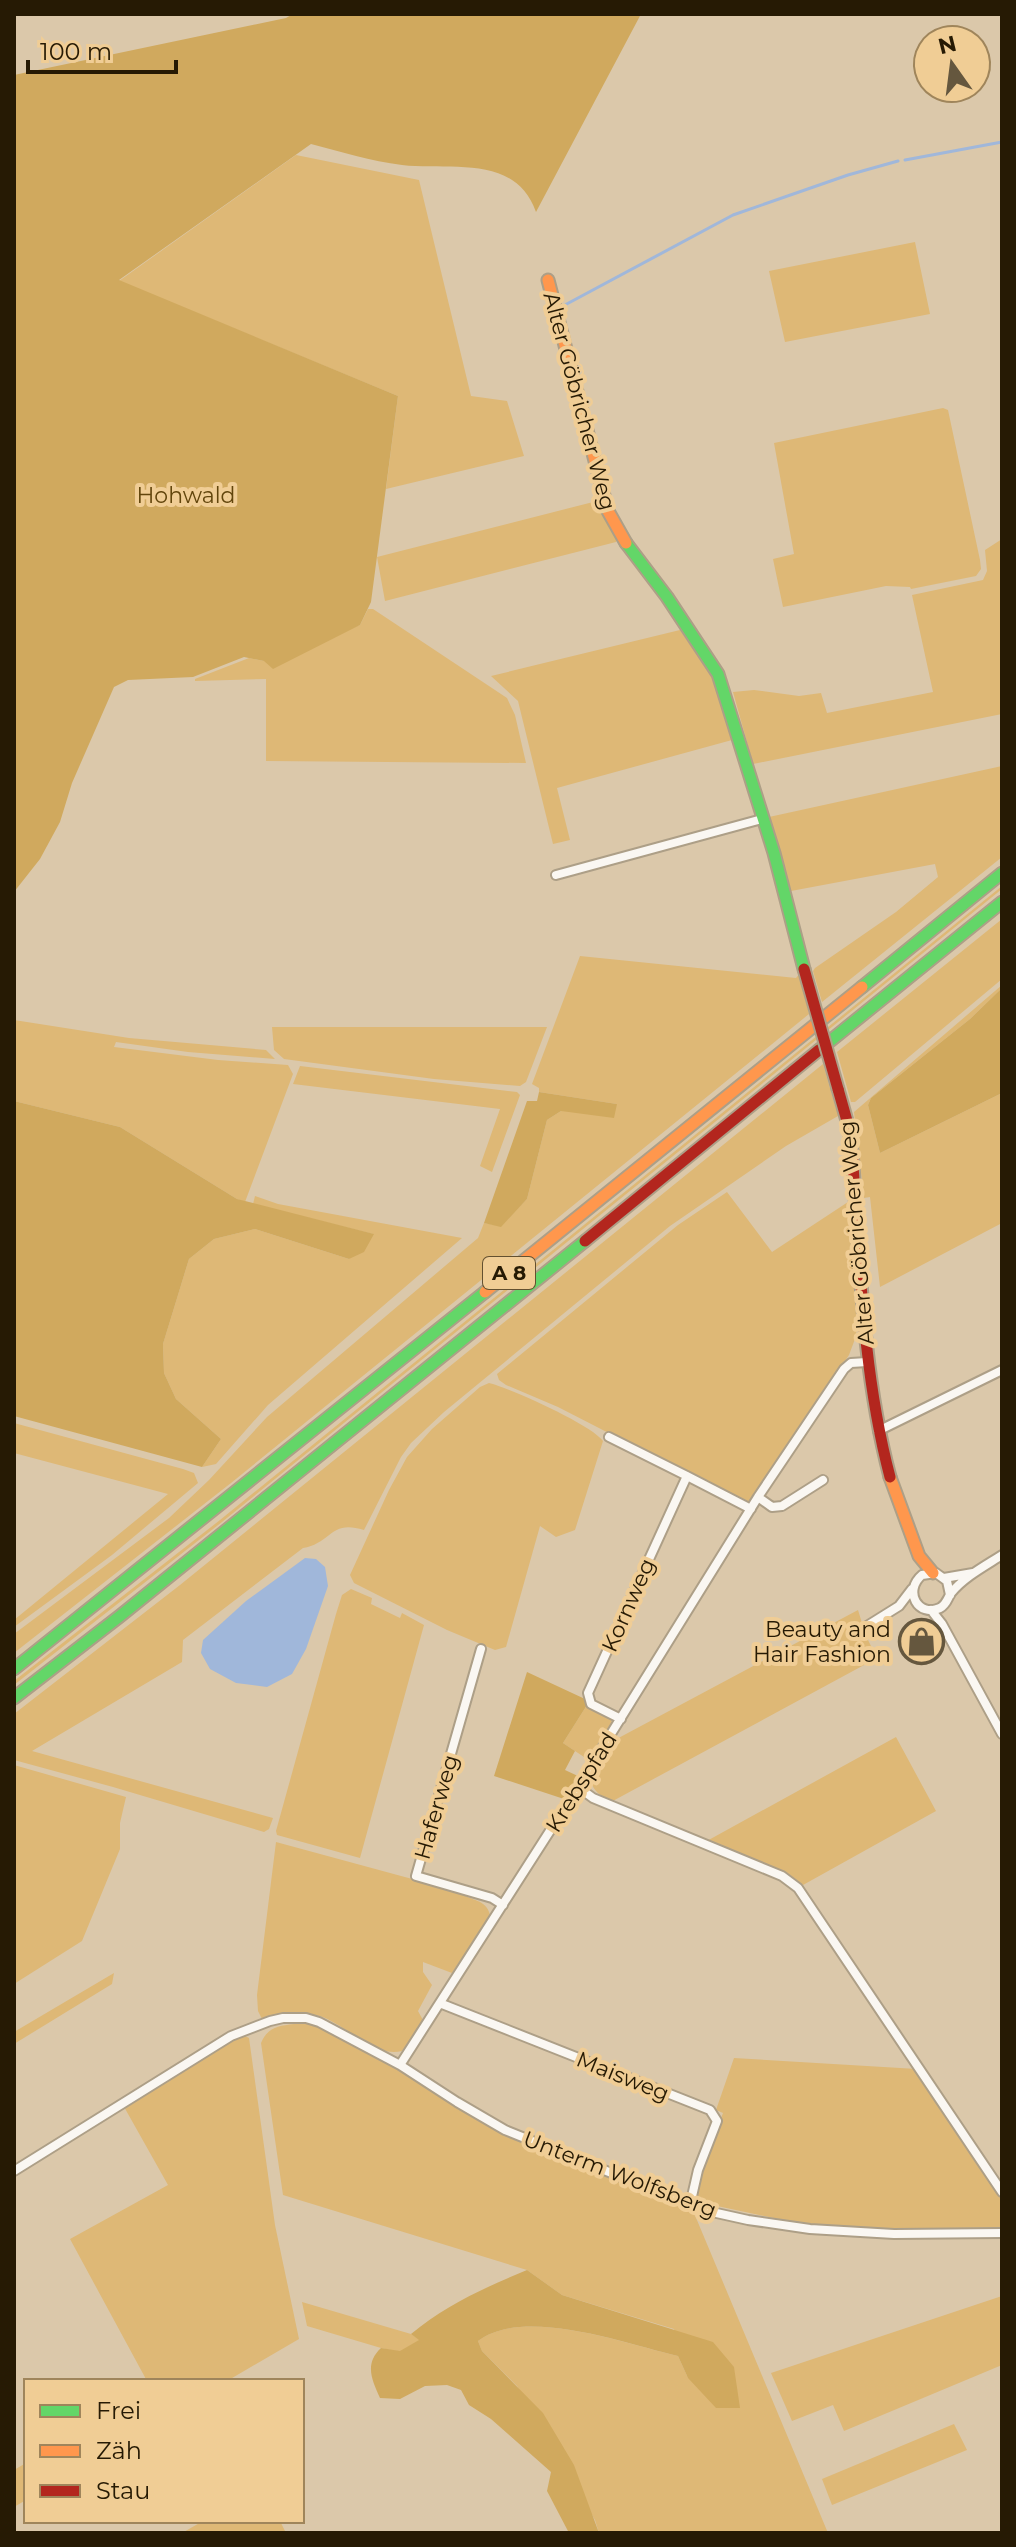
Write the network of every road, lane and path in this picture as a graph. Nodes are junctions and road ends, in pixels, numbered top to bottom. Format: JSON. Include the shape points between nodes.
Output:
{"nodes":[{"id":1,"x":548,"y":280,"type":"dead end"},
{"id":2,"x":762,"y":819,"type":"junction"},
{"id":3,"x":1002,"y":873,"type":"edge"},
{"id":4,"x":556,"y":875,"type":"dead end"},
{"id":5,"x":1002,"y":902,"type":"edge"},
{"id":6,"x":867,"y":1362,"type":"junction"},
{"id":7,"x":1002,"y":1370,"type":"edge"},
{"id":8,"x":878,"y":1431,"type":"junction"},
{"id":9,"x":609,"y":1437,"type":"dead end"},
{"id":10,"x":687,"y":1476,"type":"junction"},
{"id":11,"x":823,"y":1480,"type":"dead end"},
{"id":12,"x":758,"y":1497,"type":"junction"},
{"id":13,"x":751,"y":1509,"type":"junction"},
{"id":14,"x":1002,"y":1555,"type":"edge"},
{"id":15,"x":919,"y":1556,"type":"junction"},
{"id":16,"x":974,"y":1573,"type":"junction"},
{"id":17,"x":938,"y":1575,"type":"junction"},
{"id":18,"x":915,"y":1583,"type":"junction"},
{"id":19,"x":950,"y":1595,"type":"junction"},
{"id":20,"x":918,"y":1605,"type":"junction"},
{"id":21,"x":899,"y":1606,"type":"junction"},
{"id":22,"x":942,"y":1607,"type":"junction"},
{"id":23,"x":931,"y":1610,"type":"junction"},
{"id":24,"x":942,"y":1624,"type":"junction"},
{"id":25,"x":867,"y":1626,"type":"dead end"},
{"id":26,"x":481,"y":1649,"type":"dead end"},
{"id":27,"x":14,"y":1669,"type":"edge"},
{"id":28,"x":14,"y":1698,"type":"edge"},
{"id":29,"x":621,"y":1719,"type":"junction"},
{"id":30,"x":1002,"y":1734,"type":"edge"},
{"id":31,"x":578,"y":1787,"type":"junction"},
{"id":32,"x":503,"y":1905,"type":"junction"},
{"id":33,"x":442,"y":2004,"type":"junction"},
{"id":34,"x":400,"y":2065,"type":"junction"},
{"id":35,"x":14,"y":2171,"type":"edge"},
{"id":36,"x":1002,"y":2192,"type":"edge"},
{"id":37,"x":690,"y":2205,"type":"junction"},
{"id":38,"x":1002,"y":2233,"type":"edge"}],
"edges":[{"from":1,"to":2,"type":"main road","name":"Alter Göbricher Weg","via":[[608,511],[714,665]]},
{"from":2,"to":4,"type":"street"},
{"from":2,"to":6,"type":"main road","name":"Alter Göbricher Weg","bridge":true,"via":[[849,1128]]},
{"from":3,"to":27,"type":"main road","number":"A 8"},
{"from":5,"to":28,"type":"main road","number":"A 8"},
{"from":6,"to":8,"type":"main road","name":"Alter Göbricher Weg"},
{"from":6,"to":12,"type":"street","name":"Krebspfad","via":[[844,1369]]},
{"from":7,"to":8,"type":"street"},
{"from":8,"to":15,"type":"main road","name":"Alter Göbricher Weg"},
{"from":9,"to":10,"type":"street"},
{"from":10,"to":13,"type":"street"},
{"from":10,"to":29,"type":"street","name":"Kornweg","via":[[588,1693],[591,1704]]},
{"from":11,"to":12,"type":"street","via":[[782,1506],[772,1507]]},
{"from":12,"to":13,"type":"street","name":"Krebspfad"},
{"from":13,"to":29,"type":"street","name":"Krebspfad"},
{"from":14,"to":16,"type":"street"},
{"from":15,"to":17,"type":"main road","name":"Alter Göbricher Weg"},
{"from":15,"to":18,"type":"street","name":"Alter Göbricher Weg"},
{"from":16,"to":17,"type":"street"},
{"from":16,"to":19,"type":"street"},
{"from":17,"to":18,"type":"street","via":[[927,1573]]},
{"from":17,"to":19,"type":"street","via":[[949,1585]]},
{"from":18,"to":20,"type":"street"},
{"from":18,"to":21,"type":"street"},
{"from":19,"to":22,"type":"street"},
{"from":20,"to":21,"type":"street"},
{"from":20,"to":23,"type":"street"},
{"from":21,"to":25,"type":"street"},
{"from":22,"to":23,"type":"street"},
{"from":22,"to":24,"type":"street"},
{"from":23,"to":24,"type":"street"},
{"from":24,"to":30,"type":"street"},
{"from":26,"to":32,"type":"street","name":"Haferweg","via":[[416,1876]]},
{"from":29,"to":31,"type":"street","name":"Krebspfad"},
{"from":31,"to":32,"type":"street","name":"Krebspfad"},
{"from":31,"to":36,"type":"street","via":[[593,1798],[782,1876],[798,1888]]},
{"from":32,"to":33,"type":"street","name":"Krebspfad"},
{"from":33,"to":34,"type":"street","name":"Krebspfad"},
{"from":33,"to":37,"type":"street","name":"Maisweg","via":[[710,2110],[717,2121]]},
{"from":34,"to":35,"type":"street","name":"Unterm Wolfsberg","via":[[319,2022],[270,2021],[206,2050]]},
{"from":34,"to":37,"type":"street","name":"Unterm Wolfsberg","via":[[505,2130]]},
{"from":37,"to":38,"type":"street","name":"Unterm Wolfsberg","via":[[810,2229]]}]}
